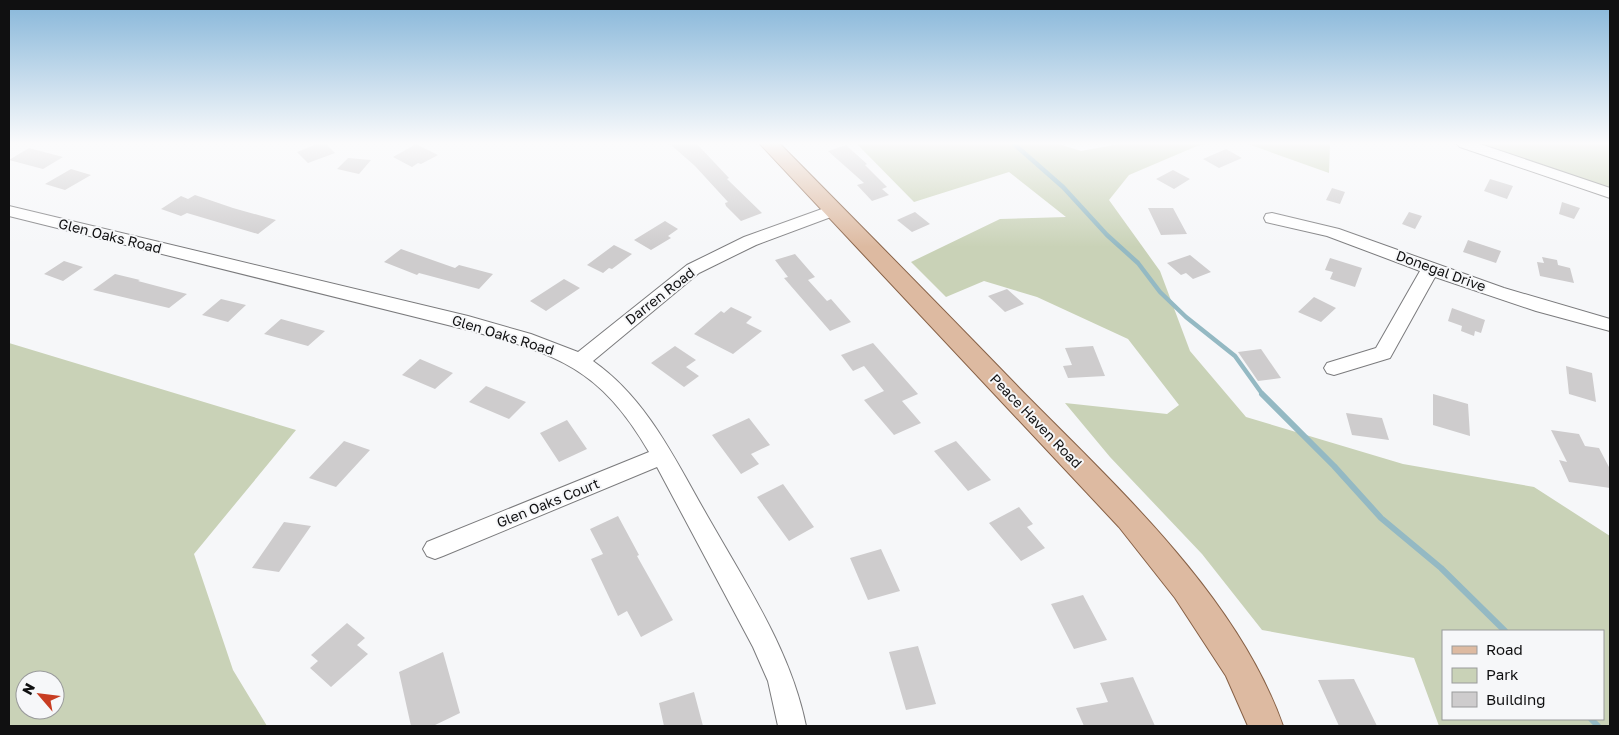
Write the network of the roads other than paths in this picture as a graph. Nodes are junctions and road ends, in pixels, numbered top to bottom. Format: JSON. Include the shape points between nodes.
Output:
{"nodes":[{"id":1,"x":802,"y":178,"type":"edge"},
{"id":2,"x":1566,"y":178,"type":"edge"},
{"id":3,"x":1610,"y":193,"type":"edge"},
{"id":4,"x":833,"y":210,"type":"junction"},
{"id":5,"x":9,"y":211,"type":"edge"},
{"id":6,"x":1272,"y":218,"type":"dead end"},
{"id":7,"x":1431,"y":268,"type":"junction"},
{"id":8,"x":1610,"y":325,"type":"edge"},
{"id":9,"x":579,"y":361,"type":"junction"},
{"id":10,"x":1334,"y":368,"type":"dead end"},
{"id":11,"x":661,"y":456,"type":"junction"},
{"id":12,"x":435,"y":549,"type":"dead end"},
{"id":13,"x":792,"y":726,"type":"edge"},
{"id":14,"x":1266,"y":726,"type":"edge"}],
"edges":[{"from":1,"to":4,"type":"main road","name":"Peace Haven Road"},
{"from":2,"to":3,"type":"street"},
{"from":4,"to":9,"type":"street","name":"Darren Road","via":[[750,241],[693,269]]},
{"from":4,"to":14,"type":"main road","name":"Peace Haven Road","via":[[1129,518],[1186,588],[1238,665]]},
{"from":5,"to":9,"type":"street","name":"Glen Oaks Road","via":[[468,322]]},
{"from":6,"to":7,"type":"street","name":"Donegal Drive","via":[[1300,222],[1346,236]]},
{"from":7,"to":8,"type":"street","name":"Donegal Drive"},
{"from":7,"to":10,"type":"street","via":[[1383,353]]},
{"from":9,"to":11,"type":"street","name":"Glen Oaks Road","via":[[622,398]]},
{"from":11,"to":12,"type":"street","name":"Glen Oaks Court"},
{"from":11,"to":13,"type":"street","name":"Glen Oaks Road","via":[[738,591],[780,677]]}]}
